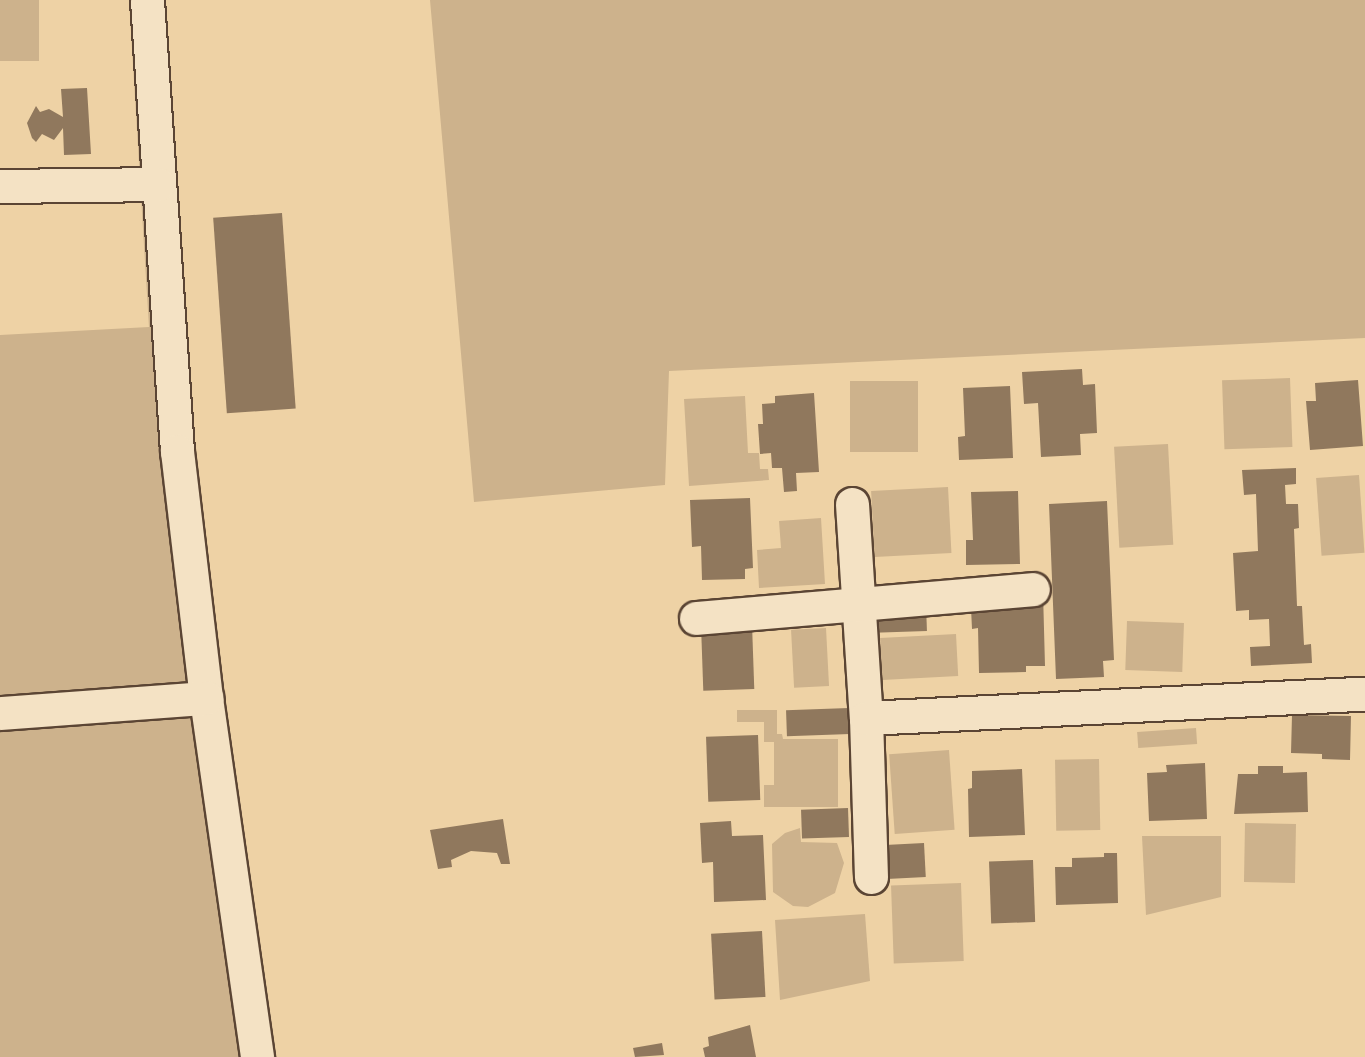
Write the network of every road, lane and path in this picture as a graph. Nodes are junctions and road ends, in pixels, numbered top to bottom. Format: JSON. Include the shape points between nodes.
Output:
{"nodes":[{"id":1,"x":147,"y":0,"type":"edge"},
{"id":2,"x":158,"y":184,"type":"junction"},
{"id":3,"x":0,"y":186,"type":"edge"},
{"id":4,"x":852,"y":504,"type":"dead end"},
{"id":5,"x":1033,"y":589,"type":"dead end"},
{"id":6,"x":859,"y":604,"type":"junction"},
{"id":7,"x":696,"y":618,"type":"dead end"},
{"id":8,"x":1365,"y":694,"type":"edge"},
{"id":9,"x":206,"y":698,"type":"junction"},
{"id":10,"x":0,"y":713,"type":"edge"},
{"id":11,"x":866,"y":718,"type":"junction"},
{"id":12,"x":871,"y":877,"type":"dead end"},
{"id":13,"x":257,"y":1057,"type":"edge"}],
"edges":[{"from":1,"to":2,"type":"street"},
{"from":2,"to":3,"type":"street"},
{"from":2,"to":9,"type":"street","via":[[177,451]]},
{"from":4,"to":6,"type":"street"},
{"from":5,"to":6,"type":"street"},
{"from":6,"to":7,"type":"street"},
{"from":6,"to":11,"type":"street"},
{"from":8,"to":11,"type":"street"},
{"from":9,"to":10,"type":"street"},
{"from":9,"to":13,"type":"street"},
{"from":11,"to":12,"type":"street"}]}
